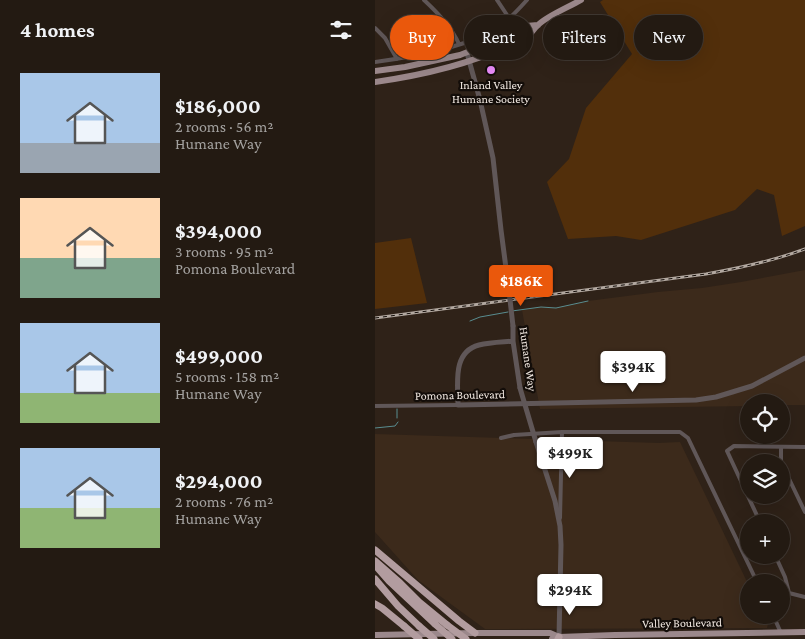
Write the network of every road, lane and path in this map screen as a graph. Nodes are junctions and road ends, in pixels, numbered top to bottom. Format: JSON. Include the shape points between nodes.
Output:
{"nodes":[{"id":1,"x":424,"y":0,"type":"edge"},
{"id":2,"x":497,"y":0,"type":"edge"},
{"id":3,"x":527,"y":0,"type":"edge"},
{"id":4,"x":581,"y":0,"type":"edge"},
{"id":5,"x":507,"y":15,"type":"edge"},
{"id":6,"x":512,"y":15,"type":"edge"},
{"id":7,"x":533,"y":25,"type":"edge"},
{"id":8,"x":538,"y":25,"type":"junction"},
{"id":9,"x":375,"y":28,"type":"edge"},
{"id":10,"x":533,"y":31,"type":"edge"},
{"id":11,"x":464,"y":42,"type":"edge"},
{"id":12,"x":459,"y":44,"type":"junction"},
{"id":13,"x":454,"y":45,"type":"edge"},
{"id":14,"x":390,"y":47,"type":"edge"},
{"id":15,"x":464,"y":53,"type":"edge"},
{"id":16,"x":390,"y":60,"type":"edge"},
{"id":17,"x":470,"y":60,"type":"joint"},
{"id":18,"x":375,"y":62,"type":"edge"},
{"id":19,"x":377,"y":72,"type":"edge"},
{"id":20,"x":375,"y":82,"type":"edge"},
{"id":21,"x":513,"y":341,"type":"junction"},
{"id":22,"x":805,"y":358,"type":"edge"},
{"id":23,"x":458,"y":405,"type":"junction"},
{"id":24,"x":375,"y":406,"type":"edge"},
{"id":25,"x":562,"y":432,"type":"junction"},
{"id":26,"x":501,"y":438,"type":"dead end"},
{"id":27,"x":781,"y":447,"type":"junction"},
{"id":28,"x":805,"y":447,"type":"edge"},
{"id":29,"x":805,"y":512,"type":"edge"},
{"id":30,"x":756,"y":514,"type":"edge"},
{"id":31,"x":560,"y":526,"type":"junction"},
{"id":32,"x":375,"y":550,"type":"edge"},
{"id":33,"x":375,"y":561,"type":"edge"},
{"id":34,"x":375,"y":565,"type":"edge"},
{"id":35,"x":753,"y":574,"type":"edge"},
{"id":36,"x":375,"y":578,"type":"edge"},
{"id":37,"x":790,"y":594,"type":"edge"},
{"id":38,"x":805,"y":597,"type":"edge"},
{"id":39,"x":375,"y":604,"type":"edge"},
{"id":40,"x":777,"y":624,"type":"edge"},
{"id":41,"x":805,"y":632,"type":"edge"},
{"id":42,"x":475,"y":633,"type":"junction"},
{"id":43,"x":375,"y":635,"type":"edge"},
{"id":44,"x":783,"y":636,"type":"edge"},
{"id":45,"x":419,"y":639,"type":"edge"},
{"id":46,"x":434,"y":639,"type":"edge"},
{"id":47,"x":452,"y":639,"type":"edge"},
{"id":48,"x":466,"y":639,"type":"edge"},
{"id":49,"x":557,"y":639,"type":"edge"}],
"edges":[{"from":1,"to":12,"type":"street"},
{"from":2,"to":5,"type":"street"},
{"from":3,"to":6,"type":"street"},
{"from":4,"to":8,"type":"main road"},
{"from":7,"to":8,"type":"main road"},
{"from":8,"to":10,"type":"main road"},
{"from":9,"to":14,"type":"street"},
{"from":11,"to":12,"type":"street"},
{"from":12,"to":13,"type":"street"},
{"from":15,"to":19,"type":"main road"},
{"from":16,"to":18,"type":"street"},
{"from":17,"to":20,"type":"main road","via":[[415,76]]},
{"from":17,"to":21,"type":"street","name":"Humane Way","bridge":true,"via":[[493,158]]},
{"from":21,"to":23,"type":"street","via":[[479,345],[464,353],[458,368]]},
{"from":21,"to":31,"type":"street","name":"Humane Way","bridge":true,"via":[[520,388]]},
{"from":22,"to":23,"type":"street","name":"Pomona Boulevard","via":[[752,386],[696,400]]},
{"from":23,"to":24,"type":"street","name":"Pomona Boulevard"},
{"from":25,"to":26,"type":"street"},
{"from":25,"to":31,"type":"street"},
{"from":25,"to":35,"type":"street","via":[[680,432],[688,438]]},
{"from":27,"to":28,"type":"street"},
{"from":27,"to":29,"type":"street","via":[[781,462]]},
{"from":27,"to":30,"type":"street","via":[[734,446],[727,451]]},
{"from":31,"to":49,"type":"street","name":"Humane Way"},
{"from":32,"to":42,"type":"highway"},
{"from":33,"to":48,"type":"highway","bridge":true},
{"from":34,"to":47,"type":"highway","bridge":true},
{"from":36,"to":46,"type":"highway","bridge":true,"via":[[398,606]]},
{"from":37,"to":38,"type":"street"},
{"from":39,"to":45,"type":"highway","bridge":true},
{"from":40,"to":44,"type":"street"},
{"from":41,"to":44,"type":"main road","name":"Valley Boulevard"},
{"from":42,"to":43,"type":"main road","name":"Valley Boulevard"},
{"from":42,"to":49,"type":"main road","name":"Valley Boulevard","via":[[550,633]]},
{"from":44,"to":49,"type":"main road","name":"Valley Boulevard","via":[[615,635]]}]}
